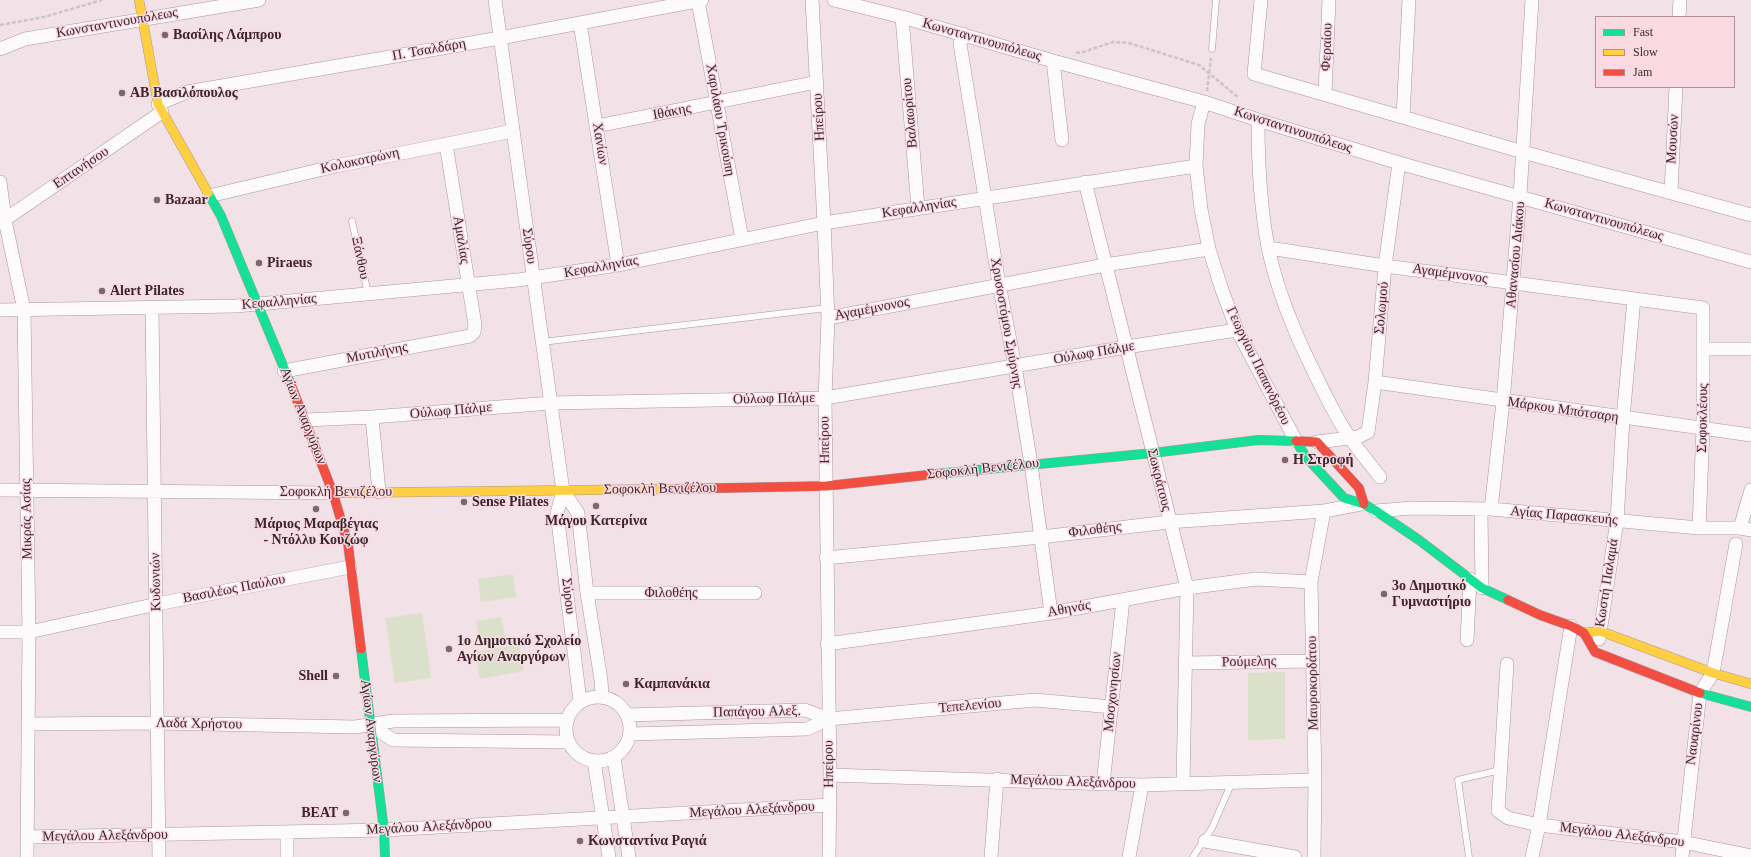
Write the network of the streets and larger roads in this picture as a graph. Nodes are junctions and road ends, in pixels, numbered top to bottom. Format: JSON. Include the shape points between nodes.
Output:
{"nodes":[{"id":1,"x":139,"y":0,"type":"edge"},
{"id":2,"x":259,"y":0,"type":"edge"},
{"id":3,"x":495,"y":0,"type":"edge"},
{"id":4,"x":700,"y":0,"type":"edge"},
{"id":5,"x":812,"y":0,"type":"edge"},
{"id":6,"x":834,"y":0,"type":"edge"},
{"id":7,"x":1261,"y":0,"type":"edge"},
{"id":8,"x":1328,"y":0,"type":"edge"},
{"id":9,"x":1409,"y":0,"type":"edge"},
{"id":10,"x":1532,"y":0,"type":"edge"},
{"id":11,"x":1680,"y":0,"type":"edge"},
{"id":12,"x":1679,"y":16,"type":"edge"},
{"id":13,"x":902,"y":17,"type":"junction"},
{"id":14,"x":142,"y":19,"type":"junction"},
{"id":15,"x":580,"y":23,"type":"junction"},
{"id":16,"x":963,"y":34,"type":"junction"},
{"id":17,"x":500,"y":38,"type":"junction"},
{"id":18,"x":0,"y":49,"type":"edge"},
{"id":19,"x":1053,"y":61,"type":"junction"},
{"id":20,"x":817,"y":82,"type":"junction"},
{"id":21,"x":1676,"y":88,"type":"edge"},
{"id":22,"x":1325,"y":94,"type":"junction"},
{"id":23,"x":717,"y":102,"type":"junction"},
{"id":24,"x":1204,"y":102,"type":"junction"},
{"id":25,"x":160,"y":108,"type":"junction"},
{"id":26,"x":1403,"y":117,"type":"junction"},
{"id":27,"x":1258,"y":120,"type":"junction"},
{"id":28,"x":597,"y":126,"type":"junction"},
{"id":29,"x":513,"y":132,"type":"junction"},
{"id":30,"x":1062,"y":140,"type":"dead end"},
{"id":31,"x":446,"y":144,"type":"junction"},
{"id":32,"x":1524,"y":152,"type":"junction"},
{"id":33,"x":1399,"y":164,"type":"junction"},
{"id":34,"x":1196,"y":166,"type":"junction"},
{"id":35,"x":0,"y":182,"type":"edge"},
{"id":36,"x":1085,"y":182,"type":"junction"},
{"id":37,"x":1671,"y":192,"type":"junction"},
{"id":38,"x":208,"y":196,"type":"junction"},
{"id":39,"x":1520,"y":196,"type":"junction"},
{"id":40,"x":984,"y":197,"type":"junction"},
{"id":41,"x":918,"y":208,"type":"junction"},
{"id":42,"x":1751,"y":215,"type":"edge"},
{"id":43,"x":3,"y":221,"type":"edge"},
{"id":44,"x":824,"y":223,"type":"junction"},
{"id":45,"x":742,"y":239,"type":"junction"},
{"id":46,"x":1269,"y":248,"type":"junction"},
{"id":47,"x":1209,"y":249,"type":"junction"},
{"id":48,"x":1751,"y":262,"type":"edge"},
{"id":49,"x":618,"y":265,"type":"junction"},
{"id":50,"x":1105,"y":265,"type":"junction"},
{"id":51,"x":1386,"y":266,"type":"junction"},
{"id":52,"x":533,"y":278,"type":"junction"},
{"id":53,"x":1513,"y":283,"type":"junction"},
{"id":54,"x":468,"y":284,"type":"junction"},
{"id":55,"x":999,"y":284,"type":"junction"},
{"id":56,"x":1634,"y":299,"type":"junction"},
{"id":57,"x":258,"y":304,"type":"junction"},
{"id":58,"x":152,"y":308,"type":"junction"},
{"id":59,"x":1703,"y":308,"type":"joint"},
{"id":60,"x":0,"y":310,"type":"edge"},
{"id":61,"x":24,"y":310,"type":"junction"},
{"id":62,"x":828,"y":318,"type":"junction"},
{"id":63,"x":1237,"y":330,"type":"junction"},
{"id":64,"x":470,"y":336,"type":"joint"},
{"id":65,"x":1126,"y":347,"type":"junction"},
{"id":66,"x":1704,"y":349,"type":"junction"},
{"id":67,"x":1751,"y":349,"type":"edge"},
{"id":68,"x":1015,"y":366,"type":"junction"},
{"id":69,"x":284,"y":371,"type":"junction"},
{"id":70,"x":1376,"y":382,"type":"junction"},
{"id":71,"x":825,"y":398,"type":"junction"},
{"id":72,"x":1504,"y":402,"type":"junction"},
{"id":73,"x":552,"y":403,"type":"junction"},
{"id":74,"x":372,"y":417,"type":"junction"},
{"id":75,"x":1623,"y":418,"type":"junction"},
{"id":76,"x":306,"y":420,"type":"junction"},
{"id":77,"x":1703,"y":429,"type":"junction"},
{"id":78,"x":1751,"y":435,"type":"edge"},
{"id":79,"x":1350,"y":438,"type":"junction"},
{"id":80,"x":1296,"y":441,"type":"junction"},
{"id":81,"x":1317,"y":442,"type":"junction"},
{"id":82,"x":1153,"y":453,"type":"junction"},
{"id":83,"x":1031,"y":464,"type":"junction"},
{"id":84,"x":1380,"y":477,"type":"dead end"},
{"id":85,"x":826,"y":486,"type":"junction"},
{"id":86,"x":0,"y":490,"type":"edge"},
{"id":87,"x":27,"y":490,"type":"junction"},
{"id":88,"x":1751,"y":490,"type":"edge"},
{"id":89,"x":154,"y":491,"type":"junction"},
{"id":90,"x":563,"y":491,"type":"junction"},
{"id":91,"x":333,"y":492,"type":"junction"},
{"id":92,"x":379,"y":492,"type":"junction"},
{"id":93,"x":1364,"y":504,"type":"junction"},
{"id":94,"x":1486,"y":509,"type":"junction"},
{"id":95,"x":1324,"y":510,"type":"junction"},
{"id":96,"x":1376,"y":511,"type":"junction"},
{"id":97,"x":1617,"y":521,"type":"junction"},
{"id":98,"x":1169,"y":522,"type":"junction"},
{"id":99,"x":1699,"y":528,"type":"junction"},
{"id":100,"x":1746,"y":529,"type":"edge"},
{"id":101,"x":1041,"y":537,"type":"junction"},
{"id":102,"x":1736,"y":544,"type":"dead end"},
{"id":103,"x":826,"y":558,"type":"junction"},
{"id":104,"x":350,"y":567,"type":"junction"},
{"id":105,"x":1470,"y":579,"type":"junction"},
{"id":106,"x":1311,"y":582,"type":"junction"},
{"id":107,"x":1187,"y":588,"type":"junction"},
{"id":108,"x":1482,"y":588,"type":"junction"},
{"id":109,"x":755,"y":592,"type":"dead end"},
{"id":110,"x":587,"y":593,"type":"junction"},
{"id":111,"x":1123,"y":600,"type":"junction"},
{"id":112,"x":157,"y":604,"type":"junction"},
{"id":113,"x":1051,"y":613,"type":"junction"},
{"id":114,"x":1571,"y":626,"type":"junction"},
{"id":115,"x":1600,"y":631,"type":"junction"},
{"id":116,"x":0,"y":632,"type":"edge"},
{"id":117,"x":29,"y":632,"type":"junction"},
{"id":118,"x":1584,"y":634,"type":"junction"},
{"id":119,"x":1467,"y":640,"type":"dead end"},
{"id":120,"x":827,"y":644,"type":"junction"},
{"id":121,"x":1595,"y":652,"type":"junction"},
{"id":122,"x":1312,"y":661,"type":"junction"},
{"id":123,"x":1186,"y":663,"type":"junction"},
{"id":124,"x":1507,"y":664,"type":"dead end"},
{"id":125,"x":1713,"y":673,"type":"junction"},
{"id":126,"x":1751,"y":684,"type":"edge"},
{"id":127,"x":1700,"y":692,"type":"junction"},
{"id":128,"x":602,"y":696,"type":"junction"},
{"id":129,"x":580,"y":701,"type":"junction"},
{"id":130,"x":1112,"y":706,"type":"junction"},
{"id":131,"x":1751,"y":707,"type":"edge"},
{"id":132,"x":627,"y":715,"type":"junction"},
{"id":133,"x":829,"y":719,"type":"junction"},
{"id":134,"x":567,"y":720,"type":"junction"},
{"id":135,"x":157,"y":723,"type":"junction"},
{"id":136,"x":28,"y":724,"type":"junction"},
{"id":137,"x":370,"y":725,"type":"junction"},
{"id":138,"x":630,"y":734,"type":"junction"},
{"id":139,"x":568,"y":742,"type":"junction"},
{"id":140,"x":614,"y":758,"type":"junction"},
{"id":141,"x":594,"y":762,"type":"junction"},
{"id":142,"x":830,"y":775,"type":"junction"},
{"id":143,"x":997,"y":779,"type":"junction"},
{"id":144,"x":1315,"y":780,"type":"junction"},
{"id":145,"x":1183,"y":783,"type":"junction"},
{"id":146,"x":1103,"y":784,"type":"junction"},
{"id":147,"x":1142,"y":785,"type":"junction"},
{"id":148,"x":830,"y":805,"type":"junction"},
{"id":149,"x":623,"y":817,"type":"junction"},
{"id":150,"x":604,"y":819,"type":"junction"},
{"id":151,"x":1539,"y":825,"type":"junction"},
{"id":152,"x":384,"y":830,"type":"junction"},
{"id":153,"x":287,"y":832,"type":"junction"},
{"id":154,"x":159,"y":834,"type":"junction"},
{"id":155,"x":27,"y":838,"type":"junction"},
{"id":156,"x":1205,"y":841,"type":"road end"},
{"id":157,"x":1683,"y":842,"type":"junction"},
{"id":158,"x":1751,"y":851,"type":"edge"},
{"id":159,"x":1751,"y":856,"type":"edge"},
{"id":160,"x":27,"y":857,"type":"edge"},
{"id":161,"x":159,"y":857,"type":"edge"},
{"id":162,"x":287,"y":857,"type":"edge"},
{"id":163,"x":385,"y":857,"type":"edge"},
{"id":164,"x":609,"y":857,"type":"edge"},
{"id":165,"x":629,"y":857,"type":"edge"},
{"id":166,"x":829,"y":857,"type":"edge"},
{"id":167,"x":991,"y":857,"type":"edge"},
{"id":168,"x":1129,"y":857,"type":"edge"},
{"id":169,"x":1295,"y":857,"type":"edge"},
{"id":170,"x":1314,"y":857,"type":"edge"},
{"id":171,"x":1532,"y":857,"type":"edge"},
{"id":172,"x":1682,"y":857,"type":"edge"}],
"edges":[{"from":1,"to":14,"type":"street","name":"Αγίων Αναργύρων"},
{"from":2,"to":14,"type":"street","name":"Κωνσταντινουπόλεως"},
{"from":3,"to":17,"type":"street","name":"Σύρου"},
{"from":4,"to":15,"type":"street","name":"Π. Τσαλδάρη"},
{"from":4,"to":23,"type":"street","name":"Χαριλάου Τρικούπη"},
{"from":5,"to":20,"type":"street","name":"Ηπείρου"},
{"from":6,"to":13,"type":"street","name":"Κωνσταντινουπόλεως"},
{"from":7,"to":22,"type":"street","via":[[1254,74]]},
{"from":8,"to":22,"type":"street","name":"Φεραίου"},
{"from":9,"to":26,"type":"street"},
{"from":10,"to":32,"type":"street","name":"Αθανασίου Διάκου"},
{"from":11,"to":12,"type":"street"},
{"from":13,"to":16,"type":"street","name":"Κωνσταντινουπόλεως"},
{"from":13,"to":41,"type":"street","name":"Βαλαωρίτου"},
{"from":14,"to":18,"type":"street","name":"Κωνσταντινουπόλεως","via":[[25,39]]},
{"from":14,"to":25,"type":"street","name":"Αγίων Αναργύρων"},
{"from":15,"to":17,"type":"street","name":"Π. Τσαλδάρη"},
{"from":15,"to":28,"type":"street","name":"Χανίων"},
{"from":16,"to":19,"type":"street","name":"Κωνσταντινουπόλεως"},
{"from":16,"to":40,"type":"street","name":"Χρυσοστόμου Σμύρνης","via":[[960,44]]},
{"from":17,"to":25,"type":"street","name":"Π. Τσαλδάρη","via":[[187,92]]},
{"from":17,"to":29,"type":"street","name":"Σύρου"},
{"from":19,"to":24,"type":"street","name":"Κωνσταντινουπόλεως"},
{"from":19,"to":30,"type":"street"},
{"from":20,"to":23,"type":"street","name":"Ιθάκης"},
{"from":20,"to":44,"type":"street","name":"Ηπείρου"},
{"from":21,"to":37,"type":"street","name":"Μουσών"},
{"from":22,"to":26,"type":"street"},
{"from":23,"to":28,"type":"street","name":"Ιθάκης"},
{"from":23,"to":45,"type":"street","name":"Χαριλάου Τρικούπη"},
{"from":24,"to":27,"type":"street","name":"Κωνσταντινουπόλεως"},
{"from":24,"to":34,"type":"street","name":"Γεωργίου Παπανδρέου","via":[[1198,124]]},
{"from":25,"to":38,"type":"street","name":"Αγίων Αναργύρων"},
{"from":25,"to":43,"type":"street","name":"Επτανήσου"},
{"from":26,"to":32,"type":"street"},
{"from":27,"to":33,"type":"street","name":"Κωνσταντινουπόλεως"},
{"from":27,"to":46,"type":"street","via":[[1262,211]]},
{"from":28,"to":49,"type":"street","name":"Χανίων"},
{"from":29,"to":31,"type":"street","name":"Κολοκοτρώνη"},
{"from":29,"to":52,"type":"street","name":"Σύρου"},
{"from":31,"to":38,"type":"street","name":"Κολοκοτρώνη"},
{"from":31,"to":54,"type":"street","name":"Αμαλίας"},
{"from":32,"to":37,"type":"street"},
{"from":32,"to":39,"type":"street","name":"Αθανασίου Διάκου"},
{"from":33,"to":39,"type":"street","name":"Κωνσταντινουπόλεως"},
{"from":33,"to":51,"type":"street","name":"Σολωμού"},
{"from":34,"to":36,"type":"street","name":"Κεφαλληνίας"},
{"from":34,"to":47,"type":"street","name":"Γεωργίου Παπανδρέου"},
{"from":35,"to":43,"type":"street","name":"Μικράς Ασίας"},
{"from":36,"to":40,"type":"street","name":"Κεφαλληνίας"},
{"from":36,"to":50,"type":"street","name":"Σωκράτους"},
{"from":37,"to":42,"type":"street"},
{"from":38,"to":57,"type":"street","name":"Αγίων Αναργύρων","via":[[221,216]]},
{"from":39,"to":48,"type":"street","name":"Κωνσταντινουπόλεως"},
{"from":39,"to":53,"type":"street","name":"Αθανασίου Διάκου"},
{"from":40,"to":41,"type":"street","name":"Κεφαλληνίας"},
{"from":40,"to":55,"type":"street","name":"Χρυσοστόμου Σμύρνης"},
{"from":41,"to":44,"type":"street","name":"Κεφαλληνίας"},
{"from":43,"to":61,"type":"street","name":"Μικράς Ασίας"},
{"from":44,"to":45,"type":"street","name":"Κεφαλληνίας"},
{"from":44,"to":62,"type":"street","name":"Ηπείρου"},
{"from":45,"to":49,"type":"street","name":"Κεφαλληνίας"},
{"from":46,"to":51,"type":"street","name":"Αγαμέμνονος"},
{"from":46,"to":79,"type":"street","via":[[1282,299],[1304,351],[1327,399]]},
{"from":47,"to":50,"type":"street","name":"Αγαμέμνονος"},
{"from":47,"to":63,"type":"street","name":"Γεωργίου Παπανδρέου"},
{"from":49,"to":52,"type":"street","name":"Κεφαλληνίας"},
{"from":50,"to":55,"type":"street","name":"Αγαμέμνονος"},
{"from":50,"to":65,"type":"street","name":"Σωκράτους"},
{"from":51,"to":53,"type":"street","name":"Αγαμέμνονος"},
{"from":51,"to":70,"type":"street","name":"Σολωμού"},
{"from":52,"to":54,"type":"street","name":"Κεφαλληνίας"},
{"from":52,"to":73,"type":"street","name":"Σύρου"},
{"from":53,"to":56,"type":"street","name":"Αγαμέμνονος"},
{"from":53,"to":72,"type":"street","name":"Αθανασίου Διάκου"},
{"from":54,"to":57,"type":"street","name":"Κεφαλληνίας"},
{"from":54,"to":64,"type":"street","name":"Αμαλίας","via":[[475,325]]},
{"from":55,"to":62,"type":"street","name":"Αγαμέμνονος"},
{"from":55,"to":68,"type":"street","name":"Χρυσοστόμου Σμύρνης"},
{"from":56,"to":59,"type":"street","name":"Αγαμέμνονος"},
{"from":56,"to":75,"type":"street","name":"Κωστή Παλαμά"},
{"from":57,"to":58,"type":"street","name":"Κεφαλληνίας"},
{"from":57,"to":69,"type":"street","name":"Αγίων Αναργύρων"},
{"from":58,"to":61,"type":"street","name":"Κεφαλληνίας"},
{"from":58,"to":89,"type":"street","name":"Κυδωνιών"},
{"from":59,"to":66,"type":"street","name":"Σοφοκλέους"},
{"from":60,"to":61,"type":"street","name":"Κεφαλληνίας"},
{"from":61,"to":87,"type":"street","name":"Μικράς Ασίας"},
{"from":62,"to":71,"type":"street","name":"Ηπείρου"},
{"from":63,"to":65,"type":"street","name":"Ούλωφ Πάλμε"},
{"from":63,"to":80,"type":"street","name":"Γεωργίου Παπανδρέου"},
{"from":64,"to":69,"type":"street","name":"Μυτιλήνης"},
{"from":65,"to":68,"type":"street","name":"Ούλωφ Πάλμε"},
{"from":65,"to":82,"type":"street","name":"Σωκράτους"},
{"from":66,"to":67,"type":"street"},
{"from":66,"to":77,"type":"street","name":"Σοφοκλέους"},
{"from":68,"to":71,"type":"street","name":"Ούλωφ Πάλμε"},
{"from":68,"to":83,"type":"street","name":"Χρυσοστόμου Σμύρνης"},
{"from":69,"to":76,"type":"street","name":"Αγίων Αναργύρων"},
{"from":70,"to":72,"type":"street","name":"Μάρκου Μπότσαρη"},
{"from":70,"to":79,"type":"street","name":"Σολωμού","via":[[1368,432],[1363,436]]},
{"from":71,"to":73,"type":"street","name":"Ούλωφ Πάλμε"},
{"from":71,"to":85,"type":"street","name":"Ηπείρου"},
{"from":72,"to":75,"type":"street","name":"Μάρκου Μπότσαρη"},
{"from":72,"to":94,"type":"street","name":"Αθανασίου Διάκου"},
{"from":73,"to":74,"type":"street","name":"Ούλωφ Πάλμε"},
{"from":73,"to":90,"type":"street","name":"Σύρου"},
{"from":74,"to":76,"type":"street","name":"Ούλωφ Πάλμε"},
{"from":74,"to":92,"type":"street"},
{"from":75,"to":77,"type":"street","name":"Μάρκου Μπότσαρη"},
{"from":75,"to":97,"type":"street","name":"Κωστή Παλαμά"},
{"from":76,"to":91,"type":"street","name":"Αγίων Αναργύρων"},
{"from":77,"to":78,"type":"street","name":"Μάρκου Μπότσαρη"},
{"from":77,"to":99,"type":"street","name":"Σοφοκλέους"},
{"from":79,"to":81,"type":"street"},
{"from":79,"to":84,"type":"street"},
{"from":80,"to":81,"type":"street","name":"Σοφοκλή Βενιζέλου"},
{"from":80,"to":82,"type":"street","name":"Σοφοκλή Βενιζέλου","via":[[1258,440]]},
{"from":80,"to":93,"type":"street","name":"Γεωργίου Παπανδρέου","via":[[1306,457],[1344,498]]},
{"from":81,"to":93,"type":"street","via":[[1359,488]]},
{"from":82,"to":83,"type":"street","name":"Σοφοκλή Βενιζέλου"},
{"from":82,"to":98,"type":"street","name":"Σωκράτους"},
{"from":83,"to":85,"type":"street","name":"Σοφοκλή Βενιζέλου"},
{"from":83,"to":101,"type":"street","name":"Χρυσοστόμου Σμύρνης"},
{"from":85,"to":90,"type":"street","name":"Σοφοκλή Βενιζέλου"},
{"from":85,"to":103,"type":"street","name":"Ηπείρου"},
{"from":86,"to":87,"type":"street","name":"Σοφοκλή Βενιζέλου"},
{"from":87,"to":89,"type":"street","name":"Σοφοκλή Βενιζέλου"},
{"from":87,"to":117,"type":"street","name":"Μικράς Ασίας"},
{"from":88,"to":100,"type":"street"},
{"from":89,"to":91,"type":"street","name":"Σοφοκλή Βενιζέλου"},
{"from":89,"to":112,"type":"street","name":"Κυδωνιών"},
{"from":90,"to":92,"type":"street","name":"Σοφοκλή Βενιζέλου"},
{"from":90,"to":110,"type":"street","name":"Σύρου","via":[[578,513]]},
{"from":90,"to":129,"type":"street","name":"Σύρου","via":[[558,513]]},
{"from":91,"to":92,"type":"street","name":"Σοφοκλή Βενιζέλου"},
{"from":91,"to":104,"type":"street","name":"Αγίων Αναργύρων","via":[[348,544]]},
{"from":93,"to":95,"type":"street","name":"Φιλοθέης"},
{"from":93,"to":96,"type":"street","name":"Γεωργίου Παπανδρέου"},
{"from":94,"to":96,"type":"street","name":"Αγίας Παρασκευής","via":[[1412,508]]},
{"from":94,"to":97,"type":"street","name":"Αγίας Παρασκευής"},
{"from":94,"to":108,"type":"street","name":"Αθανασίου Διάκου"},
{"from":95,"to":98,"type":"street","name":"Φιλοθέης"},
{"from":95,"to":106,"type":"street","name":"Μαυροκορδάτου"},
{"from":96,"to":105,"type":"street","name":"Γεωργίου Παπανδρέου"},
{"from":97,"to":99,"type":"street","name":"Αγίας Παρασκευής"},
{"from":97,"to":115,"type":"street","name":"Κωστή Παλαμά"},
{"from":98,"to":101,"type":"street","name":"Φιλοθέης"},
{"from":98,"to":107,"type":"street","name":"Σωκράτους"},
{"from":99,"to":100,"type":"street","name":"Αγίας Παρασκευής"},
{"from":101,"to":103,"type":"street","name":"Φιλοθέης"},
{"from":101,"to":113,"type":"street","name":"Χρυσοστόμου Σμύρνης"},
{"from":102,"to":125,"type":"street","name":"Ναυαρίνου"},
{"from":103,"to":120,"type":"street","name":"Ηπείρου"},
{"from":104,"to":112,"type":"street","name":"Βασιλέως Παύλου"},
{"from":104,"to":137,"type":"street","name":"Αγίων Αναργύρων"},
{"from":105,"to":108,"type":"street","name":"Γεωργίου Παπανδρέου"},
{"from":105,"to":119,"type":"street"},
{"from":106,"to":107,"type":"street","name":"Αθηνάς","via":[[1256,579]]},
{"from":106,"to":122,"type":"street","name":"Μαυροκορδάτου"},
{"from":107,"to":111,"type":"street","name":"Αθηνάς"},
{"from":107,"to":123,"type":"street","name":"Σωκράτους"},
{"from":108,"to":114,"type":"street","name":"Γεωργίου Παπανδρέου","via":[[1540,615]]},
{"from":109,"to":110,"type":"street","name":"Φιλοθέης"},
{"from":110,"to":128,"type":"street","name":"Σύρου"},
{"from":111,"to":113,"type":"street","name":"Αθηνάς"},
{"from":111,"to":130,"type":"street","name":"Μοσχονησίων"},
{"from":112,"to":117,"type":"street","name":"Βασιλέως Παύλου"},
{"from":112,"to":135,"type":"street","name":"Κυδωνιών"},
{"from":113,"to":120,"type":"street","name":"Αθηνάς"},
{"from":114,"to":118,"type":"street","name":"Γεωργίου Παπανδρέου"},
{"from":114,"to":151,"type":"street"},
{"from":115,"to":118,"type":"street"},
{"from":115,"to":121,"type":"street","name":"Κωστή Παλαμά"},
{"from":115,"to":125,"type":"street"},
{"from":116,"to":117,"type":"street","name":"Βασιλέως Παύλου"},
{"from":117,"to":136,"type":"street","name":"Μικράς Ασίας"},
{"from":118,"to":121,"type":"street","name":"Γεωργίου Παπανδρέου"},
{"from":120,"to":133,"type":"street","name":"Ηπείρου"},
{"from":121,"to":127,"type":"street"},
{"from":122,"to":123,"type":"street","name":"Ρούμελης"},
{"from":122,"to":144,"type":"street","name":"Μαυροκορδάτου"},
{"from":123,"to":145,"type":"street","name":"Σωκράτους"},
{"from":124,"to":151,"type":"street","name":"Μεγάλου Αλεξάνδρου","via":[[1498,811],[1508,818]]},
{"from":125,"to":126,"type":"street"},
{"from":125,"to":127,"type":"street","name":"Ναυαρίνου"},
{"from":127,"to":131,"type":"street"},
{"from":127,"to":157,"type":"street","name":"Ναυαρίνου"},
{"from":128,"to":129,"type":"street"},
{"from":128,"to":132,"type":"street","via":[[619,704]]},
{"from":129,"to":134,"type":"street","via":[[573,707]]},
{"from":130,"to":133,"type":"street","name":"Τεπελενίου","via":[[1035,700]]},
{"from":130,"to":146,"type":"street","name":"Μοσχονησίων"},
{"from":132,"to":133,"type":"street","name":"Παπάγου Αλεξ.","via":[[805,710]]},
{"from":132,"to":138,"type":"street"},
{"from":133,"to":138,"type":"street","name":"Παπάγου Αλεξ.","via":[[806,729]]},
{"from":133,"to":142,"type":"street","name":"Ηπείρου"},
{"from":134,"to":137,"type":"street","via":[[394,721]]},
{"from":134,"to":139,"type":"street","via":[[565,729]]},
{"from":135,"to":136,"type":"street","name":"Λαδά Χρήστου"},
{"from":135,"to":137,"type":"street","name":"Λαδά Χρήστου"},
{"from":135,"to":154,"type":"street","name":"Κυδωνιών"},
{"from":136,"to":155,"type":"street","name":"Μικράς Ασίας"},
{"from":137,"to":139,"type":"street","via":[[393,740]]},
{"from":137,"to":152,"type":"street","name":"Αγίων Αναργύρων"},
{"from":138,"to":140,"type":"street","via":[[625,747]]},
{"from":139,"to":141,"type":"street","via":[[583,758]]},
{"from":140,"to":141,"type":"street"},
{"from":140,"to":149,"type":"street"},
{"from":141,"to":150,"type":"street"},
{"from":142,"to":143,"type":"street","name":"Μεγάλου Αλεξάνδρου"},
{"from":142,"to":148,"type":"street","name":"Ηπείρου"},
{"from":143,"to":146,"type":"street","name":"Μεγάλου Αλεξάνδρου"},
{"from":143,"to":167,"type":"street"},
{"from":144,"to":145,"type":"street","name":"Μεγάλου Αλεξάνδρου"},
{"from":144,"to":170,"type":"street","name":"Μαυροκορδάτου"},
{"from":145,"to":147,"type":"street","name":"Μεγάλου Αλεξάνδρου"},
{"from":146,"to":147,"type":"street","name":"Μεγάλου Αλεξάνδρου"},
{"from":147,"to":168,"type":"street"},
{"from":148,"to":149,"type":"street","name":"Μεγάλου Αλεξάνδρου"},
{"from":148,"to":166,"type":"street","name":"Ηπείρου"},
{"from":149,"to":150,"type":"street","name":"Μεγάλου Αλεξάνδρου"},
{"from":149,"to":165,"type":"street"},
{"from":150,"to":152,"type":"street","name":"Μεγάλου Αλεξάνδρου"},
{"from":150,"to":164,"type":"street"},
{"from":151,"to":157,"type":"street","name":"Μεγάλου Αλεξάνδρου"},
{"from":151,"to":171,"type":"street"},
{"from":152,"to":153,"type":"street","name":"Μεγάλου Αλεξάνδρου"},
{"from":152,"to":163,"type":"street","name":"Αγίων Αναργύρων"},
{"from":153,"to":154,"type":"street","name":"Μεγάλου Αλεξάνδρου"},
{"from":153,"to":162,"type":"street"},
{"from":154,"to":155,"type":"street","name":"Μεγάλου Αλεξάνδρου"},
{"from":154,"to":161,"type":"street","name":"Κυδωνιών"},
{"from":155,"to":160,"type":"street","name":"Μικράς Ασίας"},
{"from":156,"to":169,"type":"street"},
{"from":157,"to":159,"type":"street","name":"Μεγάλου Αλεξάνδρου"},
{"from":157,"to":172,"type":"street","name":"Ναυαρίνου"},
{"from":158,"to":159,"type":"street"}]}
